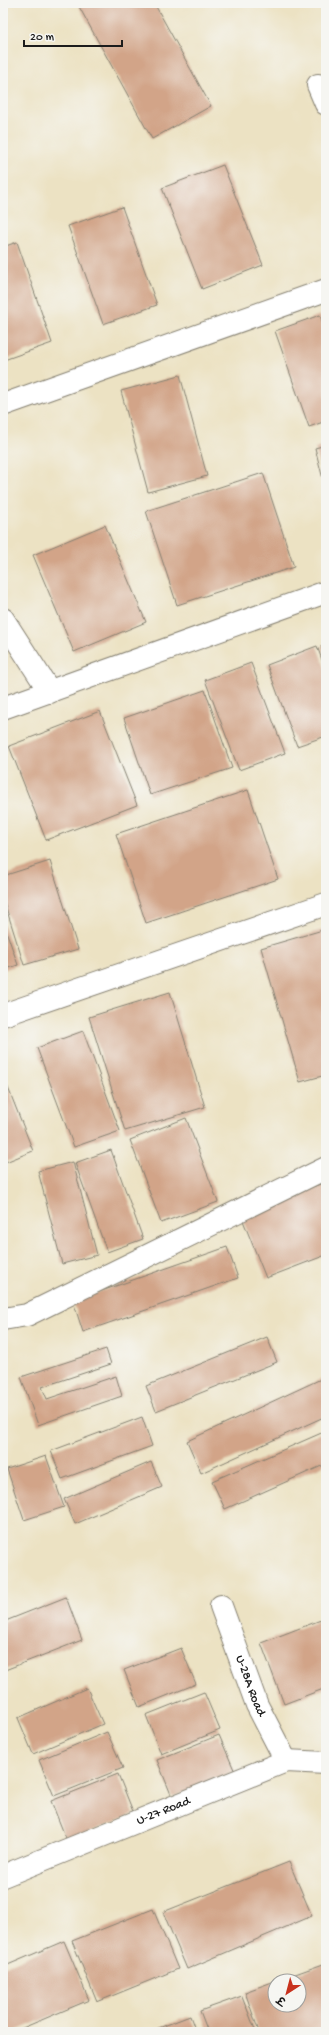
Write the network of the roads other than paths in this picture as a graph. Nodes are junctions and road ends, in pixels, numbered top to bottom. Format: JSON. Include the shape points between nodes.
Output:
{"nodes":[{"id":1,"x":326,"y":290,"type":"edge"},
{"id":2,"x":3,"y":405,"type":"edge"},
{"id":3,"x":326,"y":592,"type":"edge"},
{"id":4,"x":3,"y":619,"type":"edge"},
{"id":5,"x":50,"y":692,"type":"junction"},
{"id":6,"x":3,"y":708,"type":"edge"},
{"id":7,"x":326,"y":904,"type":"edge"},
{"id":8,"x":3,"y":1015,"type":"edge"},
{"id":9,"x":326,"y":1168,"type":"edge"},
{"id":10,"x":3,"y":1319,"type":"edge"},
{"id":11,"x":221,"y":1606,"type":"dead end"},
{"id":12,"x":286,"y":1762,"type":"junction"},
{"id":13,"x":326,"y":1763,"type":"edge"},
{"id":14,"x":3,"y":1876,"type":"edge"}],
"edges":[{"from":1,"to":2,"type":"street"},
{"from":3,"to":5,"type":"street"},
{"from":4,"to":5,"type":"street"},
{"from":5,"to":6,"type":"street"},
{"from":7,"to":8,"type":"street"},
{"from":9,"to":10,"type":"street","via":[[27,1315]]},
{"from":11,"to":12,"type":"street","name":"U-28A Road","via":[[258,1705]]},
{"from":12,"to":13,"type":"street","name":"U-27 Road"},
{"from":12,"to":14,"type":"street","name":"U-27 Road"}]}
